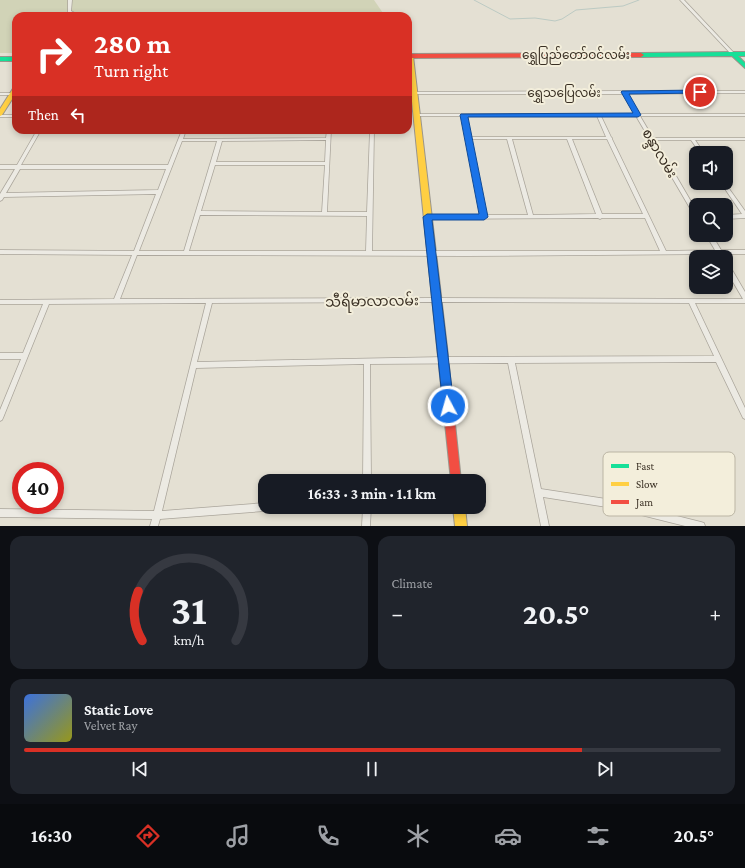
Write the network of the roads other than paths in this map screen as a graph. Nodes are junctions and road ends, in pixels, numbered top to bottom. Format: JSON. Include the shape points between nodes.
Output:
{"nodes":[{"id":1,"x":70,"y":0,"type":"edge"},
{"id":2,"x":682,"y":0,"type":"edge"},
{"id":3,"x":71,"y":12,"type":"edge"},
{"id":4,"x":745,"y":54,"type":"edge"},
{"id":5,"x":739,"y":57,"type":"edge"},
{"id":6,"x":412,"y":58,"type":"edge"},
{"id":7,"x":12,"y":59,"type":"edge"},
{"id":8,"x":0,"y":60,"type":"edge"},
{"id":9,"x":0,"y":64,"type":"edge"},
{"id":10,"x":12,"y":64,"type":"edge"},
{"id":11,"x":745,"y":66,"type":"edge"},
{"id":12,"x":12,"y":92,"type":"edge"},
{"id":13,"x":624,"y":92,"type":"junction"},
{"id":14,"x":745,"y":92,"type":"edge"},
{"id":15,"x":412,"y":93,"type":"edge"},
{"id":16,"x":0,"y":94,"type":"edge"},
{"id":17,"x":12,"y":97,"type":"edge"},
{"id":18,"x":412,"y":97,"type":"edge"},
{"id":19,"x":0,"y":115,"type":"edge"},
{"id":20,"x":417,"y":115,"type":"junction"},
{"id":21,"x":464,"y":115,"type":"junction"},
{"id":22,"x":598,"y":115,"type":"junction"},
{"id":23,"x":638,"y":115,"type":"junction"},
{"id":24,"x":745,"y":115,"type":"edge"},
{"id":25,"x":12,"y":116,"type":"edge"},
{"id":26,"x":37,"y":134,"type":"edge"},
{"id":27,"x":182,"y":134,"type":"edge"},
{"id":28,"x":330,"y":134,"type":"edge"},
{"id":29,"x":372,"y":134,"type":"edge"},
{"id":30,"x":468,"y":138,"type":"junction"},
{"id":31,"x":510,"y":138,"type":"junction"},
{"id":32,"x":569,"y":138,"type":"junction"},
{"id":33,"x":610,"y":138,"type":"junction"},
{"id":34,"x":652,"y":138,"type":"junction"},
{"id":35,"x":329,"y":139,"type":"junction"},
{"id":36,"x":692,"y":139,"type":"junction"},
{"id":37,"x":745,"y":139,"type":"edge"},
{"id":38,"x":180,"y":140,"type":"junction"},
{"id":39,"x":220,"y":140,"type":"junction"},
{"id":40,"x":697,"y":146,"type":"edge"},
{"id":41,"x":327,"y":163,"type":"junction"},
{"id":42,"x":214,"y":164,"type":"junction"},
{"id":43,"x":18,"y":166,"type":"junction"},
{"id":44,"x":0,"y":167,"type":"edge"},
{"id":45,"x":168,"y":167,"type":"junction"},
{"id":46,"x":728,"y":190,"type":"edge"},
{"id":47,"x":158,"y":192,"type":"junction"},
{"id":48,"x":1,"y":197,"type":"edge"},
{"id":49,"x":689,"y":202,"type":"edge"},
{"id":50,"x":199,"y":213,"type":"junction"},
{"id":51,"x":324,"y":214,"type":"junction"},
{"id":52,"x":370,"y":214,"type":"junction"},
{"id":53,"x":600,"y":216,"type":"junction"},
{"id":54,"x":647,"y":216,"type":"junction"},
{"id":55,"x":745,"y":216,"type":"edge"},
{"id":56,"x":427,"y":217,"type":"junction"},
{"id":57,"x":484,"y":217,"type":"junction"},
{"id":58,"x":531,"y":217,"type":"junction"},
{"id":59,"x":733,"y":217,"type":"edge"},
{"id":60,"x":0,"y":252,"type":"edge"},
{"id":61,"x":134,"y":252,"type":"junction"},
{"id":62,"x":745,"y":252,"type":"edge"},
{"id":63,"x":186,"y":253,"type":"junction"},
{"id":64,"x":370,"y":253,"type":"junction"},
{"id":65,"x":664,"y":253,"type":"junction"},
{"id":66,"x":733,"y":253,"type":"edge"},
{"id":67,"x":689,"y":254,"type":"edge"},
{"id":68,"x":432,"y":255,"type":"junction"},
{"id":69,"x":733,"y":277,"type":"edge"},
{"id":70,"x":745,"y":297,"type":"edge"},
{"id":71,"x":437,"y":300,"type":"junction"},
{"id":72,"x":691,"y":300,"type":"junction"},
{"id":73,"x":745,"y":301,"type":"edge"},
{"id":74,"x":0,"y":302,"type":"edge"},
{"id":75,"x":47,"y":302,"type":"junction"},
{"id":76,"x":116,"y":302,"type":"junction"},
{"id":77,"x":208,"y":302,"type":"junction"},
{"id":78,"x":0,"y":356,"type":"edge"},
{"id":79,"x":24,"y":356,"type":"junction"},
{"id":80,"x":717,"y":359,"type":"junction"},
{"id":81,"x":444,"y":360,"type":"junction"},
{"id":82,"x":511,"y":360,"type":"junction"},
{"id":83,"x":367,"y":362,"type":"junction"},
{"id":84,"x":193,"y":365,"type":"junction"},
{"id":85,"x":745,"y":416,"type":"edge"},
{"id":86,"x":0,"y":418,"type":"edge"},
{"id":87,"x":367,"y":474,"type":"edge"},
{"id":88,"x":455,"y":474,"type":"edge"},
{"id":89,"x":538,"y":492,"type":"junction"},
{"id":90,"x":603,"y":502,"type":"edge"},
{"id":91,"x":258,"y":507,"type":"edge"},
{"id":92,"x":0,"y":513,"type":"edge"},
{"id":93,"x":156,"y":514,"type":"junction"},
{"id":94,"x":367,"y":514,"type":"edge"},
{"id":95,"x":460,"y":514,"type":"edge"},
{"id":96,"x":661,"y":516,"type":"edge"},
{"id":97,"x":154,"y":526,"type":"edge"},
{"id":98,"x":366,"y":526,"type":"edge"},
{"id":99,"x":461,"y":526,"type":"edge"},
{"id":100,"x":545,"y":526,"type":"edge"},
{"id":101,"x":701,"y":526,"type":"edge"}],
"edges":[{"from":1,"to":3,"type":"street"},
{"from":2,"to":5,"type":"street"},
{"from":4,"to":5,"type":"street","name":"ရွှေပြည်တော်ဝင်လမ်း"},
{"from":5,"to":6,"type":"street","name":"ရွှေပြည်တော်ဝင်လမ်း"},
{"from":5,"to":11,"type":"street"},
{"from":7,"to":8,"type":"street"},
{"from":9,"to":10,"type":"street"},
{"from":12,"to":16,"type":"street"},
{"from":13,"to":14,"type":"street","name":"ရွှေသပြေလမ်း"},
{"from":13,"to":15,"type":"street","name":"ရွှေသပြေလမ်း"},
{"from":13,"to":23,"type":"street","name":"စန္ဒာလမ်း"},
{"from":17,"to":19,"type":"street"},
{"from":18,"to":20,"type":"street"},
{"from":19,"to":25,"type":"street"},
{"from":20,"to":21,"type":"street"},
{"from":20,"to":56,"type":"street"},
{"from":21,"to":22,"type":"street"},
{"from":21,"to":30,"type":"street"},
{"from":22,"to":23,"type":"street"},
{"from":22,"to":33,"type":"street"},
{"from":23,"to":24,"type":"street"},
{"from":23,"to":34,"type":"street","name":"စန္ဒာလမ်း"},
{"from":26,"to":43,"type":"street"},
{"from":27,"to":38,"type":"street"},
{"from":28,"to":35,"type":"street"},
{"from":29,"to":52,"type":"street"},
{"from":30,"to":31,"type":"street"},
{"from":30,"to":57,"type":"street"},
{"from":31,"to":32,"type":"street"},
{"from":31,"to":58,"type":"street"},
{"from":32,"to":33,"type":"street"},
{"from":32,"to":53,"type":"street"},
{"from":33,"to":54,"type":"street"},
{"from":34,"to":36,"type":"street"},
{"from":34,"to":49,"type":"street","name":"စန္ဒာလမ်း"},
{"from":35,"to":39,"type":"street"},
{"from":35,"to":41,"type":"street"},
{"from":36,"to":37,"type":"street"},
{"from":36,"to":40,"type":"street"},
{"from":38,"to":39,"type":"street"},
{"from":38,"to":45,"type":"street"},
{"from":39,"to":42,"type":"street"},
{"from":41,"to":42,"type":"street"},
{"from":41,"to":51,"type":"street"},
{"from":42,"to":50,"type":"street"},
{"from":43,"to":44,"type":"street"},
{"from":43,"to":45,"type":"street"},
{"from":43,"to":48,"type":"street"},
{"from":45,"to":47,"type":"street"},
{"from":46,"to":55,"type":"street"},
{"from":47,"to":48,"type":"street"},
{"from":47,"to":61,"type":"street"},
{"from":50,"to":51,"type":"street"},
{"from":50,"to":63,"type":"street"},
{"from":51,"to":52,"type":"street"},
{"from":52,"to":64,"type":"street"},
{"from":53,"to":54,"type":"street"},
{"from":53,"to":58,"type":"street"},
{"from":54,"to":65,"type":"street"},
{"from":55,"to":59,"type":"street"},
{"from":56,"to":57,"type":"street"},
{"from":56,"to":68,"type":"street"},
{"from":57,"to":58,"type":"street"},
{"from":60,"to":61,"type":"street"},
{"from":61,"to":63,"type":"street"},
{"from":61,"to":76,"type":"street"},
{"from":62,"to":66,"type":"street"},
{"from":63,"to":64,"type":"street"},
{"from":64,"to":68,"type":"street"},
{"from":65,"to":67,"type":"street"},
{"from":65,"to":68,"type":"street"},
{"from":68,"to":71,"type":"street"},
{"from":69,"to":70,"type":"street"},
{"from":71,"to":72,"type":"street","name":"သီရိမာလာလမ်း"},
{"from":71,"to":77,"type":"street","name":"သီရိမာလာလမ်း"},
{"from":71,"to":81,"type":"street"},
{"from":72,"to":73,"type":"street","name":"သီရိမာလာလမ်း"},
{"from":72,"to":80,"type":"street"},
{"from":74,"to":75,"type":"street","name":"သီရိမာလာလမ်း"},
{"from":75,"to":76,"type":"street","name":"သီရိမာလာလမ်း"},
{"from":75,"to":79,"type":"street"},
{"from":76,"to":77,"type":"street","name":"သီရိမာလာလမ်း"},
{"from":77,"to":84,"type":"street"},
{"from":78,"to":79,"type":"street"},
{"from":79,"to":86,"type":"street"},
{"from":80,"to":82,"type":"street"},
{"from":80,"to":85,"type":"street"},
{"from":81,"to":82,"type":"street"},
{"from":81,"to":83,"type":"street"},
{"from":81,"to":88,"type":"street"},
{"from":82,"to":89,"type":"street"},
{"from":83,"to":84,"type":"street"},
{"from":83,"to":87,"type":"street"},
{"from":84,"to":93,"type":"street"},
{"from":89,"to":90,"type":"street"},
{"from":89,"to":100,"type":"street"},
{"from":91,"to":93,"type":"street"},
{"from":92,"to":93,"type":"street"},
{"from":93,"to":97,"type":"street"},
{"from":94,"to":98,"type":"street"},
{"from":95,"to":99,"type":"street"},
{"from":96,"to":101,"type":"street"}]}
